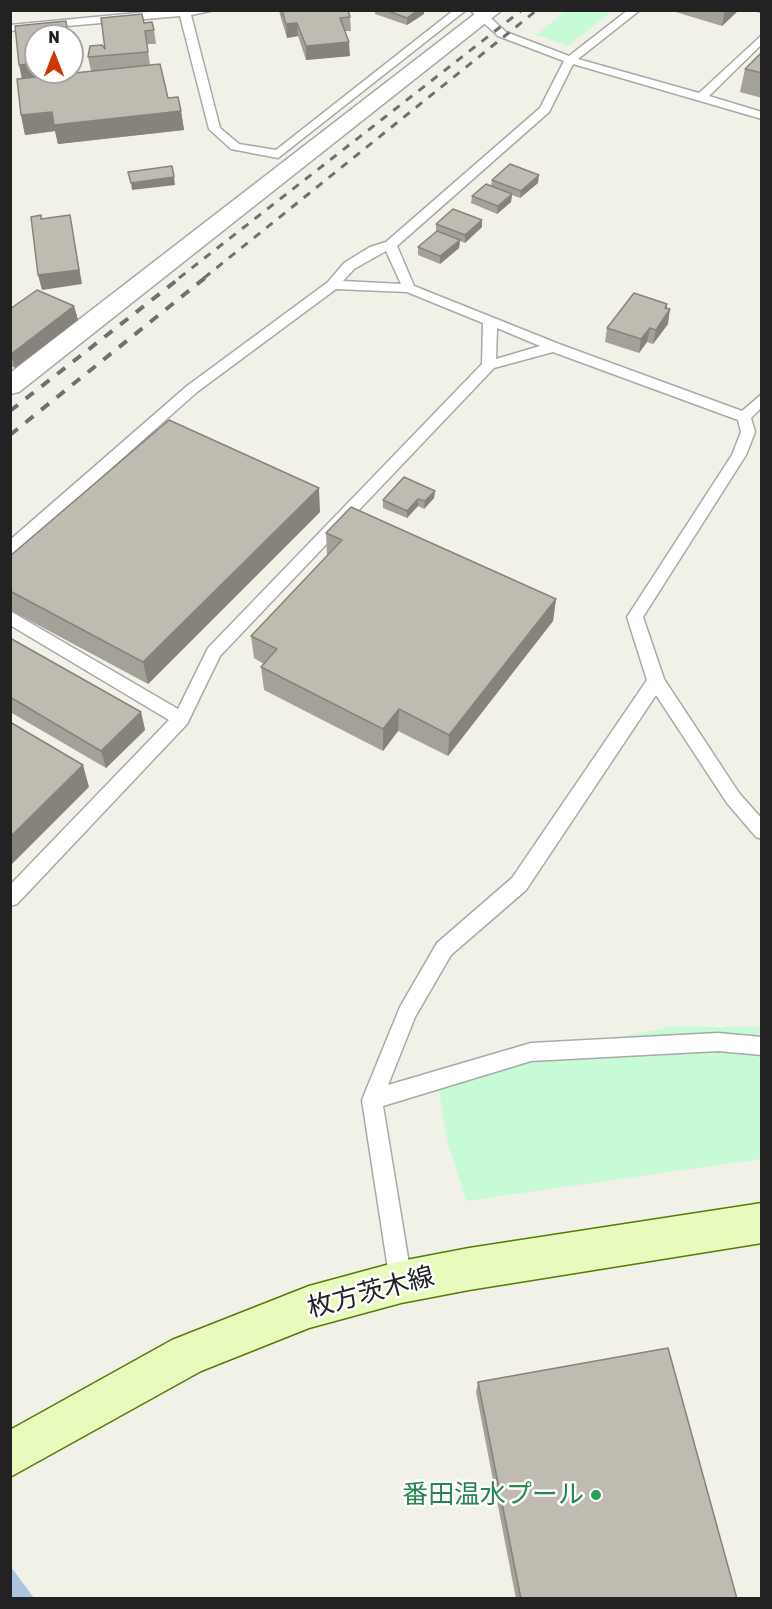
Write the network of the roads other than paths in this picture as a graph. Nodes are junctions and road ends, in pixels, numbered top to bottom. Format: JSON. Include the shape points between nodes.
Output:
{"nodes":[{"id":1,"x":210,"y":10,"type":"edge"},
{"id":2,"x":460,"y":10,"type":"edge"},
{"id":3,"x":635,"y":10,"type":"edge"},
{"id":4,"x":185,"y":13,"type":"junction"},
{"id":5,"x":484,"y":13,"type":"edge"},
{"id":6,"x":10,"y":28,"type":"edge"},
{"id":7,"x":762,"y":38,"type":"edge"},
{"id":8,"x":570,"y":60,"type":"junction"},
{"id":9,"x":701,"y":97,"type":"junction"},
{"id":10,"x":762,"y":116,"type":"edge"},
{"id":11,"x":390,"y":245,"type":"junction"},
{"id":12,"x":333,"y":285,"type":"junction"},
{"id":13,"x":410,"y":288,"type":"junction"},
{"id":14,"x":490,"y":321,"type":"junction"},
{"id":15,"x":554,"y":347,"type":"junction"},
{"id":16,"x":489,"y":365,"type":"junction"},
{"id":17,"x":10,"y":386,"type":"edge"},
{"id":18,"x":762,"y":398,"type":"edge"},
{"id":19,"x":744,"y":417,"type":"junction"},
{"id":20,"x":10,"y":549,"type":"edge"},
{"id":21,"x":10,"y":617,"type":"edge"},
{"id":22,"x":656,"y":681,"type":"junction"},
{"id":23,"x":181,"y":719,"type":"junction"},
{"id":24,"x":762,"y":832,"type":"edge"},
{"id":25,"x":10,"y":898,"type":"edge"},
{"id":26,"x":762,"y":1046,"type":"edge"},
{"id":27,"x":372,"y":1100,"type":"junction"},
{"id":28,"x":762,"y":1223,"type":"edge"},
{"id":29,"x":401,"y":1282,"type":"junction"},
{"id":30,"x":10,"y":1455,"type":"edge"}],
"edges":[{"from":1,"to":4,"type":"lane"},
{"from":2,"to":4,"type":"lane","via":[[278,154],[235,147],[215,129]]},
{"from":3,"to":8,"type":"lane"},
{"from":4,"to":6,"type":"lane"},
{"from":5,"to":8,"type":"lane","via":[[502,34]]},
{"from":5,"to":17,"type":"street"},
{"from":7,"to":9,"type":"lane"},
{"from":8,"to":9,"type":"lane"},
{"from":8,"to":11,"type":"lane","via":[[545,110]]},
{"from":9,"to":10,"type":"lane"},
{"from":11,"to":12,"type":"lane","via":[[349,266]]},
{"from":11,"to":13,"type":"lane"},
{"from":12,"to":13,"type":"lane"},
{"from":12,"to":20,"type":"lane","via":[[192,389]]},
{"from":13,"to":14,"type":"lane"},
{"from":14,"to":15,"type":"lane"},
{"from":14,"to":16,"type":"lane"},
{"from":15,"to":16,"type":"lane"},
{"from":15,"to":19,"type":"lane"},
{"from":16,"to":23,"type":"lane","via":[[214,652]]},
{"from":18,"to":19,"type":"lane"},
{"from":19,"to":22,"type":"lane","via":[[748,432],[738,455],[635,617]]},
{"from":21,"to":23,"type":"lane"},
{"from":22,"to":24,"type":"lane","via":[[733,798]]},
{"from":22,"to":27,"type":"lane","via":[[519,884],[444,949],[407,1013]]},
{"from":23,"to":25,"type":"lane"},
{"from":26,"to":27,"type":"lane","via":[[718,1042],[531,1052]]},
{"from":27,"to":29,"type":"lane"},
{"from":28,"to":29,"type":"main road","name":"枚方茨木線"},
{"from":29,"to":30,"type":"main road","name":"枚方茨木線","via":[[309,1307],[188,1354]]}]}
